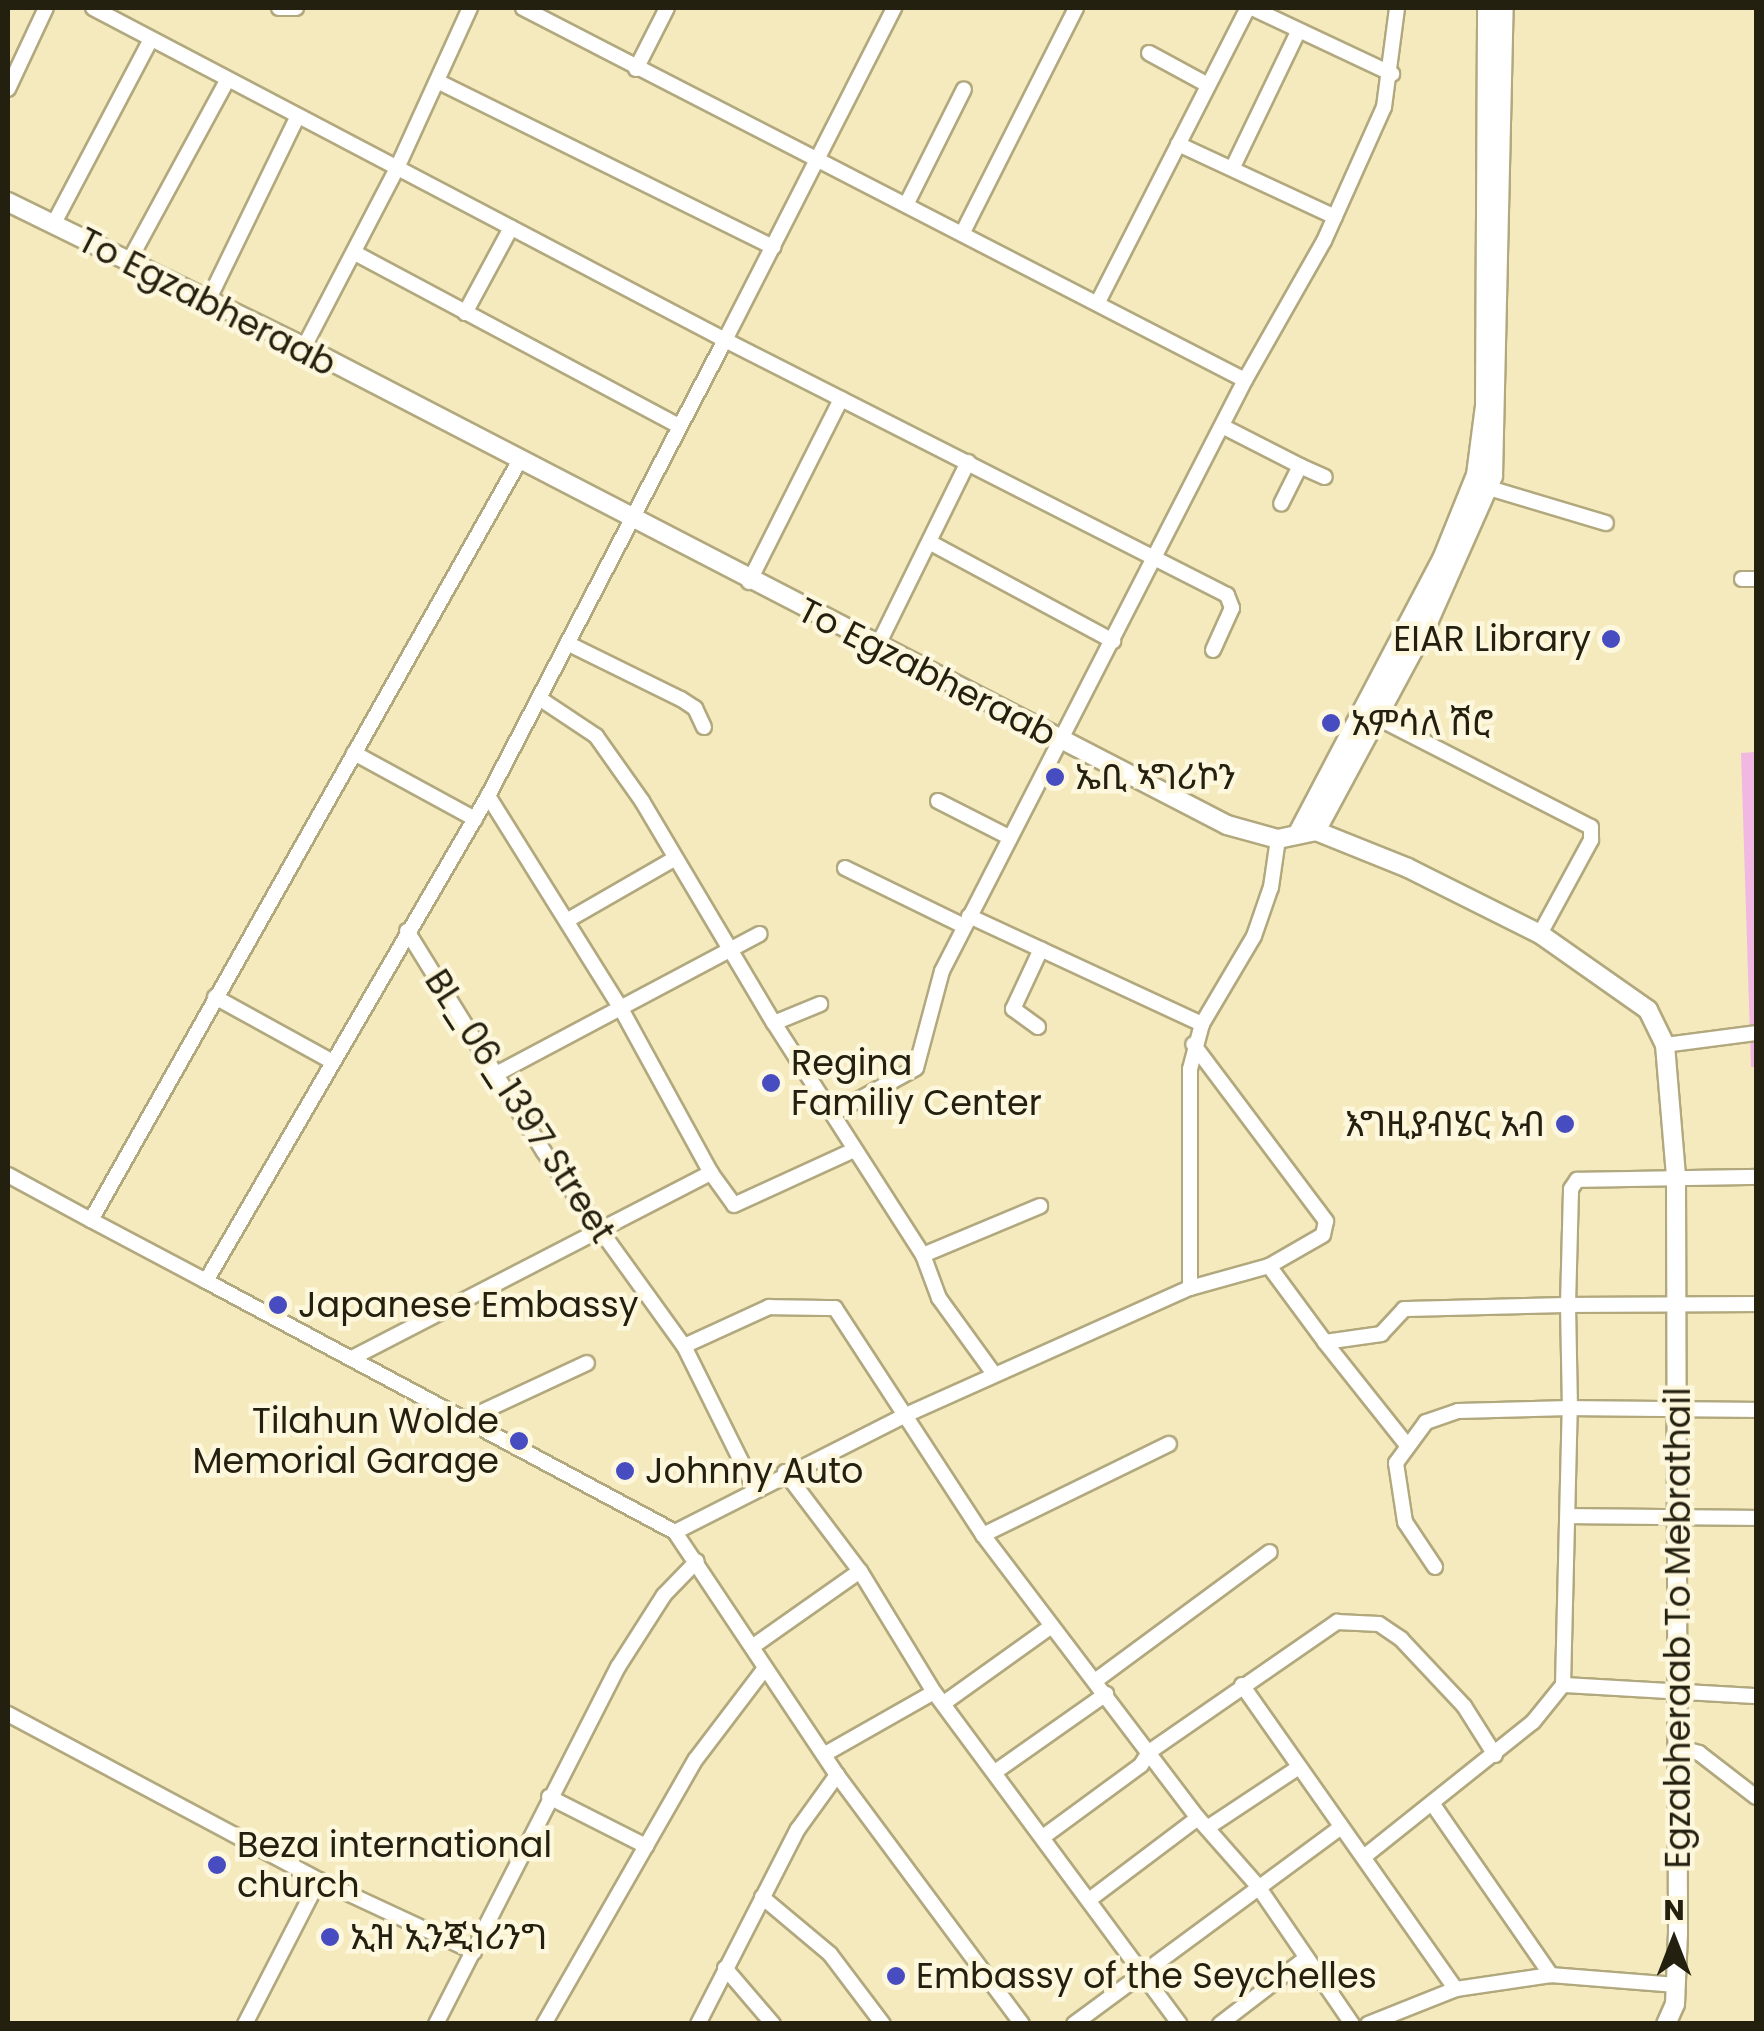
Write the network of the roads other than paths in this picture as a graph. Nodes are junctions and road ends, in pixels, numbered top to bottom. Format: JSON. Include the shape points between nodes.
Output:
{"nodes":[{"id":1,"x":46,"y":8,"type":"edge"},
{"id":2,"x":94,"y":8,"type":"edge"},
{"id":3,"x":278,"y":8,"type":"edge"},
{"id":4,"x":296,"y":8,"type":"edge"},
{"id":5,"x":470,"y":8,"type":"edge"},
{"id":6,"x":523,"y":8,"type":"edge"},
{"id":7,"x":667,"y":8,"type":"edge"},
{"id":8,"x":894,"y":8,"type":"edge"},
{"id":9,"x":1073,"y":8,"type":"edge"},
{"id":10,"x":1250,"y":8,"type":"edge"},
{"id":11,"x":1397,"y":8,"type":"edge"},
{"id":12,"x":1488,"y":8,"type":"edge"},
{"id":13,"x":1504,"y":8,"type":"edge"},
{"id":14,"x":1298,"y":32,"type":"junction"},
{"id":15,"x":151,"y":39,"type":"junction"},
{"id":16,"x":1148,"y":53,"type":"dead end"},
{"id":17,"x":636,"y":69,"type":"junction"},
{"id":18,"x":1392,"y":74,"type":"junction"},
{"id":19,"x":228,"y":79,"type":"junction"},
{"id":20,"x":439,"y":82,"type":"junction"},
{"id":21,"x":1206,"y":84,"type":"junction"},
{"id":22,"x":8,"y":89,"type":"edge"},
{"id":23,"x":964,"y":89,"type":"dead end"},
{"id":24,"x":297,"y":118,"type":"junction"},
{"id":25,"x":1178,"y":144,"type":"junction"},
{"id":26,"x":816,"y":162,"type":"junction"},
{"id":27,"x":1233,"y":167,"type":"junction"},
{"id":28,"x":398,"y":168,"type":"junction"},
{"id":29,"x":8,"y":202,"type":"edge"},
{"id":30,"x":907,"y":203,"type":"junction"},
{"id":31,"x":1335,"y":218,"type":"junction"},
{"id":32,"x":53,"y":225,"type":"junction"},
{"id":33,"x":511,"y":228,"type":"junction"},
{"id":34,"x":963,"y":232,"type":"junction"},
{"id":35,"x":1494,"y":243,"type":"junction"},
{"id":36,"x":773,"y":247,"type":"junction"},
{"id":37,"x":354,"y":253,"type":"junction"},
{"id":38,"x":128,"y":263,"type":"junction"},
{"id":39,"x":1098,"y":302,"type":"junction"},
{"id":40,"x":208,"y":303,"type":"junction"},
{"id":41,"x":465,"y":313,"type":"junction"},
{"id":42,"x":725,"y":340,"type":"junction"},
{"id":43,"x":304,"y":346,"type":"junction"},
{"id":44,"x":1246,"y":380,"type":"junction"},
{"id":45,"x":841,"y":398,"type":"junction"},
{"id":46,"x":679,"y":426,"type":"junction"},
{"id":47,"x":1222,"y":426,"type":"junction"},
{"id":48,"x":520,"y":460,"type":"junction"},
{"id":49,"x":968,"y":462,"type":"junction"},
{"id":50,"x":1300,"y":466,"type":"junction"},
{"id":51,"x":1325,"y":477,"type":"dead end"},
{"id":52,"x":1489,"y":488,"type":"junction"},
{"id":53,"x":1281,"y":504,"type":"dead end"},
{"id":54,"x":633,"y":522,"type":"junction"},
{"id":55,"x":1606,"y":523,"type":"dead end"},
{"id":56,"x":931,"y":543,"type":"junction"},
{"id":57,"x":1157,"y":558,"type":"junction"},
{"id":58,"x":749,"y":582,"type":"junction"},
{"id":59,"x":1113,"y":642,"type":"junction"},
{"id":60,"x":569,"y":644,"type":"junction"},
{"id":61,"x":878,"y":645,"type":"junction"},
{"id":62,"x":1213,"y":650,"type":"dead end"},
{"id":63,"x":539,"y":698,"type":"junction"},
{"id":64,"x":1370,"y":714,"type":"junction"},
{"id":65,"x":704,"y":727,"type":"dead end"},
{"id":66,"x":1061,"y":741,"type":"junction"},
{"id":67,"x":354,"y":754,"type":"junction"},
{"id":68,"x":488,"y":796,"type":"junction"},
{"id":69,"x":938,"y":801,"type":"dead end"},
{"id":70,"x":475,"y":819,"type":"junction"},
{"id":71,"x":1307,"y":832,"type":"junction"},
{"id":72,"x":1009,"y":837,"type":"junction"},
{"id":73,"x":1278,"y":838,"type":"junction"},
{"id":74,"x":674,"y":859,"type":"junction"},
{"id":75,"x":845,"y":868,"type":"dead end"},
{"id":76,"x":568,"y":920,"type":"junction"},
{"id":77,"x":966,"y":922,"type":"junction"},
{"id":78,"x":407,"y":931,"type":"junction"},
{"id":79,"x":760,"y":934,"type":"dead end"},
{"id":80,"x":1540,"y":934,"type":"junction"},
{"id":81,"x":726,"y":946,"type":"junction"},
{"id":82,"x":1041,"y":949,"type":"junction"},
{"id":83,"x":215,"y":997,"type":"junction"},
{"id":84,"x":820,"y":1004,"type":"dead end"},
{"id":85,"x":620,"y":1007,"type":"junction"},
{"id":86,"x":774,"y":1023,"type":"junction"},
{"id":87,"x":1202,"y":1024,"type":"junction"},
{"id":88,"x":1038,"y":1027,"type":"dead end"},
{"id":89,"x":1756,"y":1033,"type":"edge"},
{"id":90,"x":1194,"y":1044,"type":"junction"},
{"id":91,"x":1665,"y":1045,"type":"junction"},
{"id":92,"x":329,"y":1060,"type":"junction"},
{"id":93,"x":500,"y":1072,"type":"junction"},
{"id":94,"x":834,"y":1113,"type":"junction"},
{"id":95,"x":854,"y":1150,"type":"junction"},
{"id":96,"x":711,"y":1173,"type":"junction"},
{"id":97,"x":8,"y":1175,"type":"edge"},
{"id":98,"x":1676,"y":1177,"type":"junction"},
{"id":99,"x":1756,"y":1177,"type":"edge"},
{"id":100,"x":1040,"y":1206,"type":"dead end"},
{"id":101,"x":91,"y":1220,"type":"junction"},
{"id":102,"x":596,"y":1228,"type":"junction"},
{"id":103,"x":924,"y":1255,"type":"junction"},
{"id":104,"x":1269,"y":1266,"type":"junction"},
{"id":105,"x":206,"y":1280,"type":"junction"},
{"id":106,"x":1190,"y":1288,"type":"junction"},
{"id":107,"x":1678,"y":1303,"type":"junction"},
{"id":108,"x":1756,"y":1304,"type":"edge"},
{"id":109,"x":1568,"y":1305,"type":"junction"},
{"id":110,"x":1325,"y":1342,"type":"junction"},
{"id":111,"x":684,"y":1346,"type":"junction"},
{"id":112,"x":352,"y":1358,"type":"junction"},
{"id":113,"x":586,"y":1363,"type":"dead end"},
{"id":114,"x":994,"y":1374,"type":"junction"},
{"id":115,"x":1570,"y":1408,"type":"junction"},
{"id":116,"x":1680,"y":1408,"type":"junction"},
{"id":117,"x":1756,"y":1410,"type":"edge"},
{"id":118,"x":908,"y":1414,"type":"junction"},
{"id":119,"x":469,"y":1418,"type":"junction"},
{"id":120,"x":1168,"y":1444,"type":"dead end"},
{"id":121,"x":1407,"y":1445,"type":"junction"},
{"id":122,"x":785,"y":1472,"type":"junction"},
{"id":123,"x":754,"y":1487,"type":"junction"},
{"id":124,"x":1569,"y":1516,"type":"junction"},
{"id":125,"x":1680,"y":1518,"type":"junction"},
{"id":126,"x":1756,"y":1518,"type":"edge"},
{"id":127,"x":675,"y":1532,"type":"junction"},
{"id":128,"x":983,"y":1536,"type":"junction"},
{"id":129,"x":1270,"y":1552,"type":"dead end"},
{"id":130,"x":697,"y":1561,"type":"junction"},
{"id":131,"x":1435,"y":1567,"type":"dead end"},
{"id":132,"x":860,"y":1571,"type":"junction"},
{"id":133,"x":1050,"y":1627,"type":"junction"},
{"id":134,"x":752,"y":1647,"type":"junction"},
{"id":135,"x":765,"y":1668,"type":"junction"},
{"id":136,"x":1095,"y":1681,"type":"junction"},
{"id":137,"x":1242,"y":1684,"type":"junction"},
{"id":138,"x":1563,"y":1685,"type":"junction"},
{"id":139,"x":1676,"y":1692,"type":"junction"},
{"id":140,"x":1106,"y":1694,"type":"junction"},
{"id":141,"x":1756,"y":1696,"type":"edge"},
{"id":142,"x":939,"y":1698,"type":"junction"},
{"id":143,"x":8,"y":1714,"type":"edge"},
{"id":144,"x":1677,"y":1747,"type":"junction"},
{"id":145,"x":1149,"y":1752,"type":"junction"},
{"id":146,"x":825,"y":1754,"type":"junction"},
{"id":147,"x":1495,"y":1754,"type":"junction"},
{"id":148,"x":1299,"y":1767,"type":"junction"},
{"id":149,"x":995,"y":1772,"type":"junction"},
{"id":150,"x":837,"y":1775,"type":"junction"},
{"id":151,"x":1756,"y":1797,"type":"edge"},
{"id":152,"x":549,"y":1798,"type":"junction"},
{"id":153,"x":1434,"y":1806,"type":"junction"},
{"id":154,"x":1202,"y":1823,"type":"junction"},
{"id":155,"x":1340,"y":1828,"type":"junction"},
{"id":156,"x":1043,"y":1837,"type":"junction"},
{"id":157,"x":646,"y":1846,"type":"junction"},
{"id":158,"x":1365,"y":1856,"type":"junction"},
{"id":159,"x":319,"y":1880,"type":"junction"},
{"id":160,"x":1256,"y":1885,"type":"junction"},
{"id":161,"x":762,"y":1897,"type":"junction"},
{"id":162,"x":1089,"y":1900,"type":"junction"},
{"id":163,"x":474,"y":1952,"type":"junction"},
{"id":164,"x":1306,"y":1958,"type":"junction"},
{"id":165,"x":725,"y":1968,"type":"junction"},
{"id":166,"x":1144,"y":1973,"type":"junction"},
{"id":167,"x":1552,"y":1974,"type":"junction"},
{"id":168,"x":1456,"y":1988,"type":"junction"},
{"id":169,"x":1676,"y":1995,"type":"junction"},
{"id":170,"x":245,"y":2024,"type":"edge"},
{"id":171,"x":436,"y":2024,"type":"edge"},
{"id":172,"x":544,"y":2024,"type":"edge"},
{"id":173,"x":698,"y":2024,"type":"edge"},
{"id":174,"x":773,"y":2024,"type":"edge"},
{"id":175,"x":883,"y":2024,"type":"edge"},
{"id":176,"x":1022,"y":2024,"type":"edge"},
{"id":177,"x":1074,"y":2024,"type":"edge"},
{"id":178,"x":1180,"y":2024,"type":"edge"},
{"id":179,"x":1220,"y":2024,"type":"edge"},
{"id":180,"x":1352,"y":2024,"type":"edge"},
{"id":181,"x":1368,"y":2024,"type":"edge"},
{"id":182,"x":1666,"y":2024,"type":"edge"},
{"id":183,"x":1682,"y":2024,"type":"edge"}],
"edges":[{"from":1,"to":22,"type":"street"},
{"from":2,"to":15,"type":"street"},
{"from":3,"to":4,"type":"street"},
{"from":5,"to":20,"type":"street"},
{"from":6,"to":17,"type":"street"},
{"from":7,"to":17,"type":"street"},
{"from":8,"to":26,"type":"street"},
{"from":9,"to":34,"type":"street"},
{"from":10,"to":14,"type":"street"},
{"from":10,"to":21,"type":"street"},
{"from":11,"to":18,"type":"street"},
{"from":12,"to":35,"type":"main road"},
{"from":13,"to":35,"type":"main road"},
{"from":14,"to":18,"type":"street"},
{"from":14,"to":27,"type":"street"},
{"from":15,"to":19,"type":"street"},
{"from":15,"to":32,"type":"street"},
{"from":16,"to":21,"type":"street"},
{"from":17,"to":26,"type":"street"},
{"from":18,"to":31,"type":"street"},
{"from":19,"to":24,"type":"street"},
{"from":19,"to":38,"type":"street"},
{"from":20,"to":28,"type":"street"},
{"from":20,"to":36,"type":"street"},
{"from":21,"to":25,"type":"street"},
{"from":23,"to":30,"type":"street"},
{"from":24,"to":28,"type":"street"},
{"from":24,"to":40,"type":"street"},
{"from":25,"to":27,"type":"street"},
{"from":25,"to":39,"type":"street"},
{"from":26,"to":30,"type":"street"},
{"from":26,"to":36,"type":"street"},
{"from":27,"to":31,"type":"street"},
{"from":28,"to":33,"type":"street"},
{"from":28,"to":37,"type":"street"},
{"from":29,"to":32,"type":"main road","name":"To Egzabheraab"},
{"from":30,"to":34,"type":"street"},
{"from":31,"to":44,"type":"street"},
{"from":32,"to":38,"type":"main road","name":"To Egzabheraab"},
{"from":33,"to":41,"type":"street"},
{"from":33,"to":42,"type":"street"},
{"from":34,"to":39,"type":"street"},
{"from":35,"to":52,"type":"main road","via":[[1498,449]]},
{"from":35,"to":64,"type":"main road","via":[[1476,476]]},
{"from":36,"to":42,"type":"street"},
{"from":37,"to":41,"type":"street"},
{"from":37,"to":43,"type":"street"},
{"from":38,"to":40,"type":"main road","name":"To Egzabheraab"},
{"from":39,"to":44,"type":"street"},
{"from":40,"to":43,"type":"main road","name":"To Egzabheraab"},
{"from":41,"to":46,"type":"street"},
{"from":42,"to":45,"type":"street"},
{"from":42,"to":46,"type":"street"},
{"from":43,"to":48,"type":"main road","name":"To Egzabheraab"},
{"from":44,"to":47,"type":"street"},
{"from":45,"to":49,"type":"street"},
{"from":45,"to":58,"type":"street"},
{"from":46,"to":54,"type":"street"},
{"from":47,"to":50,"type":"street"},
{"from":47,"to":57,"type":"street"},
{"from":48,"to":54,"type":"main road","name":"To Egzabheraab"},
{"from":48,"to":67,"type":"street"},
{"from":49,"to":56,"type":"street"},
{"from":49,"to":57,"type":"street"},
{"from":50,"to":51,"type":"street"},
{"from":50,"to":53,"type":"street"},
{"from":52,"to":55,"type":"street"},
{"from":52,"to":64,"type":"main road"},
{"from":54,"to":58,"type":"main road","name":"To Egzabheraab"},
{"from":54,"to":60,"type":"street"},
{"from":56,"to":59,"type":"street"},
{"from":56,"to":61,"type":"street"},
{"from":57,"to":59,"type":"street"},
{"from":57,"to":62,"type":"street","via":[[1232,602]]},
{"from":58,"to":61,"type":"main road","name":"To Egzabheraab"},
{"from":59,"to":66,"type":"street"},
{"from":60,"to":63,"type":"street"},
{"from":60,"to":65,"type":"street","via":[[696,708]]},
{"from":61,"to":66,"type":"main road","name":"To Egzabheraab"},
{"from":63,"to":68,"type":"street"},
{"from":63,"to":74,"type":"street","via":[[606,748]]},
{"from":64,"to":71,"type":"main road"},
{"from":64,"to":80,"type":"street","via":[[1591,827],[1591,840]]},
{"from":66,"to":72,"type":"street"},
{"from":66,"to":73,"type":"main road","name":"To Egzabheraab","via":[[1227,826]]},
{"from":67,"to":70,"type":"street"},
{"from":67,"to":83,"type":"street"},
{"from":68,"to":70,"type":"street"},
{"from":68,"to":76,"type":"street"},
{"from":69,"to":72,"type":"street"},
{"from":70,"to":78,"type":"street"},
{"from":71,"to":73,"type":"main road","name":"To Egzabheraab"},
{"from":71,"to":80,"type":"main road"},
{"from":72,"to":77,"type":"street"},
{"from":73,"to":87,"type":"street","via":[[1254,936]]},
{"from":74,"to":76,"type":"street"},
{"from":74,"to":81,"type":"street"},
{"from":75,"to":77,"type":"street"},
{"from":76,"to":85,"type":"street"},
{"from":77,"to":82,"type":"street"},
{"from":77,"to":94,"type":"street","via":[[927,1008],[916,1068]]},
{"from":78,"to":92,"type":"street"},
{"from":78,"to":93,"type":"street","name":"BL_06_1397 Street"},
{"from":79,"to":81,"type":"street"},
{"from":80,"to":91,"type":"main road","via":[[1636,998]]},
{"from":81,"to":85,"type":"street"},
{"from":81,"to":86,"type":"street"},
{"from":82,"to":87,"type":"street"},
{"from":82,"to":88,"type":"street","via":[[1013,1009]]},
{"from":83,"to":92,"type":"street"},
{"from":83,"to":101,"type":"street"},
{"from":84,"to":86,"type":"street"},
{"from":85,"to":93,"type":"street"},
{"from":85,"to":96,"type":"street"},
{"from":86,"to":94,"type":"street"},
{"from":87,"to":90,"type":"street"},
{"from":89,"to":91,"type":"street"},
{"from":90,"to":104,"type":"street","via":[[1326,1222],[1322,1235]]},
{"from":90,"to":106,"type":"street"},
{"from":91,"to":98,"type":"main road"},
{"from":92,"to":105,"type":"street"},
{"from":93,"to":102,"type":"street","name":"BL_06_1397 Street"},
{"from":94,"to":95,"type":"street"},
{"from":95,"to":96,"type":"street","via":[[734,1205]]},
{"from":95,"to":103,"type":"street"},
{"from":96,"to":102,"type":"street"},
{"from":97,"to":101,"type":"street"},
{"from":98,"to":99,"type":"street"},
{"from":98,"to":107,"type":"main road","name":"Egzabheraab To Mebrathail"},
{"from":98,"to":109,"type":"street","via":[[1577,1180],[1571,1189]]},
{"from":100,"to":103,"type":"street"},
{"from":101,"to":105,"type":"street"},
{"from":102,"to":111,"type":"street","name":"BL_06_1397 Street"},
{"from":102,"to":112,"type":"street"},
{"from":103,"to":114,"type":"street","via":[[939,1298]]},
{"from":104,"to":106,"type":"street"},
{"from":104,"to":110,"type":"street"},
{"from":105,"to":112,"type":"street"},
{"from":106,"to":114,"type":"street"},
{"from":107,"to":108,"type":"street"},
{"from":107,"to":109,"type":"street"},
{"from":107,"to":116,"type":"main road","name":"Egzabheraab To Mebrathail"},
{"from":109,"to":110,"type":"street","via":[[1404,1309],[1381,1334]]},
{"from":109,"to":115,"type":"street"},
{"from":110,"to":121,"type":"street"},
{"from":111,"to":118,"type":"street","via":[[769,1307],[836,1308]]},
{"from":111,"to":123,"type":"street","name":"BL_06_1397 Street"},
{"from":112,"to":119,"type":"street"},
{"from":113,"to":119,"type":"street"},
{"from":114,"to":118,"type":"street"},
{"from":115,"to":116,"type":"street"},
{"from":115,"to":121,"type":"street","via":[[1458,1411],[1426,1422]]},
{"from":115,"to":124,"type":"street"},
{"from":116,"to":117,"type":"street"},
{"from":116,"to":125,"type":"main road","name":"Egzabheraab To Mebrathail"},
{"from":118,"to":122,"type":"street"},
{"from":118,"to":128,"type":"street"},
{"from":119,"to":127,"type":"street"},
{"from":120,"to":128,"type":"street"},
{"from":121,"to":131,"type":"street","via":[[1396,1463],[1404,1522]]},
{"from":122,"to":123,"type":"street"},
{"from":122,"to":132,"type":"street"},
{"from":123,"to":127,"type":"street"},
{"from":124,"to":125,"type":"street"},
{"from":124,"to":138,"type":"street"},
{"from":125,"to":126,"type":"street"},
{"from":125,"to":139,"type":"main road","name":"Egzabheraab To Mebrathail"},
{"from":127,"to":130,"type":"street"},
{"from":128,"to":133,"type":"street"},
{"from":129,"to":136,"type":"street"},
{"from":130,"to":134,"type":"street"},
{"from":130,"to":152,"type":"street","via":[[642,1627]]},
{"from":132,"to":134,"type":"street"},
{"from":132,"to":142,"type":"street"},
{"from":133,"to":136,"type":"street"},
{"from":133,"to":142,"type":"street"},
{"from":134,"to":135,"type":"street"},
{"from":135,"to":146,"type":"street"},
{"from":135,"to":157,"type":"street","via":[[696,1759]]},
{"from":136,"to":140,"type":"street"},
{"from":137,"to":145,"type":"street"},
{"from":137,"to":147,"type":"street","via":[[1337,1622],[1379,1624],[1441,1678]]},
{"from":137,"to":148,"type":"street"},
{"from":138,"to":139,"type":"street"},
{"from":138,"to":147,"type":"street"},
{"from":139,"to":141,"type":"street"},
{"from":139,"to":144,"type":"main road","name":"Egzabheraab To Mebrathail"},
{"from":140,"to":145,"type":"street"},
{"from":140,"to":149,"type":"street"},
{"from":142,"to":146,"type":"street"},
{"from":142,"to":149,"type":"street"},
{"from":143,"to":159,"type":"street"},
{"from":144,"to":151,"type":"street","via":[[1699,1753]]},
{"from":144,"to":169,"type":"main road","name":"Egzabheraab To Mebrathail"},
{"from":145,"to":154,"type":"street"},
{"from":145,"to":156,"type":"street","via":[[1141,1765]]},
{"from":146,"to":150,"type":"street"},
{"from":147,"to":153,"type":"street"},
{"from":148,"to":154,"type":"street"},
{"from":148,"to":155,"type":"street"},
{"from":149,"to":156,"type":"street"},
{"from":150,"to":161,"type":"street","via":[[816,1798]]},
{"from":150,"to":176,"type":"street"},
{"from":152,"to":157,"type":"street"},
{"from":152,"to":163,"type":"street"},
{"from":153,"to":158,"type":"street"},
{"from":153,"to":167,"type":"street"},
{"from":154,"to":160,"type":"street"},
{"from":154,"to":162,"type":"street"},
{"from":155,"to":158,"type":"street"},
{"from":155,"to":160,"type":"street"},
{"from":156,"to":162,"type":"street"},
{"from":157,"to":172,"type":"street"},
{"from":158,"to":168,"type":"street"},
{"from":159,"to":163,"type":"street"},
{"from":159,"to":170,"type":"street"},
{"from":160,"to":164,"type":"street"},
{"from":160,"to":166,"type":"street"},
{"from":161,"to":165,"type":"street"},
{"from":161,"to":175,"type":"street","via":[[830,1954]]},
{"from":162,"to":166,"type":"street"},
{"from":163,"to":171,"type":"street"},
{"from":164,"to":179,"type":"street"},
{"from":164,"to":180,"type":"street"},
{"from":165,"to":173,"type":"street"},
{"from":165,"to":174,"type":"street"},
{"from":166,"to":177,"type":"street"},
{"from":166,"to":178,"type":"street"},
{"from":167,"to":168,"type":"street"},
{"from":167,"to":169,"type":"street"},
{"from":168,"to":181,"type":"street"},
{"from":169,"to":182,"type":"main road","name":"Egzabheraab To Mebrathail"},
{"from":169,"to":183,"type":"main road"}]}
